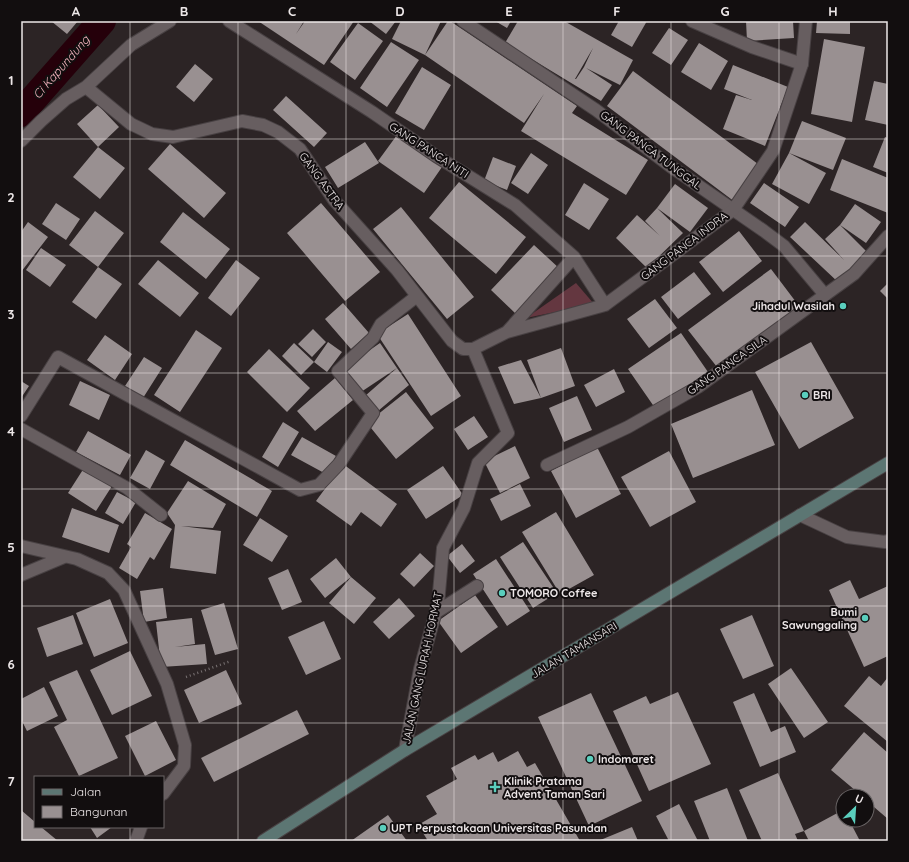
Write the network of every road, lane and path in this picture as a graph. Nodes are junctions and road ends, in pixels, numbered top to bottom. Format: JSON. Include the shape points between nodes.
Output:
{"nodes":[{"id":1,"x":170,"y":21,"type":"edge"},
{"id":2,"x":229,"y":21,"type":"edge"},
{"id":3,"x":463,"y":21,"type":"edge"},
{"id":4,"x":692,"y":21,"type":"edge"},
{"id":5,"x":806,"y":21,"type":"edge"},
{"id":6,"x":802,"y":64,"type":"junction"},
{"id":7,"x":86,"y":86,"type":"junction"},
{"id":8,"x":21,"y":141,"type":"edge"},
{"id":9,"x":733,"y":210,"type":"junction"},
{"id":10,"x":888,"y":236,"type":"edge"},
{"id":11,"x":574,"y":257,"type":"junction"},
{"id":12,"x":825,"y":295,"type":"junction"},
{"id":13,"x":417,"y":296,"type":"junction"},
{"id":14,"x":605,"y":305,"type":"junction"},
{"id":15,"x":507,"y":332,"type":"junction"},
{"id":16,"x":473,"y":349,"type":"junction"},
{"id":17,"x":21,"y":416,"type":"edge"},
{"id":18,"x":21,"y":429,"type":"edge"},
{"id":19,"x":888,"y":463,"type":"edge"},
{"id":20,"x":547,"y":465,"type":"dead end"},
{"id":21,"x":161,"y":515,"type":"dead end"},
{"id":22,"x":800,"y":515,"type":"junction"},
{"id":23,"x":888,"y":541,"type":"edge"},
{"id":24,"x":21,"y":546,"type":"edge"},
{"id":25,"x":64,"y":557,"type":"junction"},
{"id":26,"x":21,"y":575,"type":"edge"},
{"id":27,"x":477,"y":586,"type":"dead end"},
{"id":28,"x":436,"y":613,"type":"junction"},
{"id":29,"x":231,"y":661,"type":"dead end"},
{"id":30,"x":166,"y":684,"type":"junction"},
{"id":31,"x":405,"y":750,"type":"junction"},
{"id":32,"x":164,"y":793,"type":"edge"},
{"id":33,"x":141,"y":828,"type":"edge"},
{"id":34,"x":136,"y":841,"type":"edge"},
{"id":35,"x":263,"y":841,"type":"edge"}],
"edges":[{"from":1,"to":7,"type":"street","via":[[131,45]]},
{"from":2,"to":11,"type":"street","name":"GANG PANCA NITI","via":[[515,205]]},
{"from":3,"to":9,"type":"street","name":"GANG PANCA TUNGGAL","via":[[596,110]]},
{"from":4,"to":6,"type":"street","via":[[752,47]]},
{"from":5,"to":6,"type":"street","name":"GANG PANCA INDRA"},
{"from":6,"to":9,"type":"street","name":"GANG PANCA INDRA","via":[[773,151]]},
{"from":7,"to":8,"type":"street","via":[[66,99]]},
{"from":7,"to":13,"type":"street","name":"GANG ASTRA","via":[[132,124],[152,134],[173,137],[242,121],[262,125],[278,132],[300,149],[334,200]]},
{"from":9,"to":12,"type":"street","name":"GANG PANCA TUNGGAL","via":[[784,246]]},
{"from":9,"to":14,"type":"street","name":"GANG PANCA INDRA"},
{"from":10,"to":12,"type":"street","name":"GANG PANCA SILA","via":[[854,274]]},
{"from":11,"to":14,"type":"street","name":"GANG PANCA NITI"},
{"from":11,"to":15,"type":"street"},
{"from":12,"to":20,"type":"street","name":"GANG PANCA SILA","via":[[698,387],[628,427]]},
{"from":13,"to":16,"type":"street","name":"GANG ASTRA","via":[[452,341],[463,349]]},
{"from":13,"to":17,"type":"street","via":[[381,324],[373,338],[338,372],[373,413],[339,464],[319,485],[300,490],[58,357]]},
{"from":14,"to":15,"type":"street"},
{"from":15,"to":16,"type":"street"},
{"from":16,"to":28,"type":"street","name":"JALAN GANG LURAH HORMAT","via":[[508,433],[478,464],[464,508],[443,548]]},
{"from":18,"to":21,"type":"street","via":[[127,488]]},
{"from":19,"to":22,"type":"main road","name":"JALAN TAMANSARI"},
{"from":22,"to":23,"type":"street","via":[[847,537]]},
{"from":22,"to":31,"type":"main road","name":"JALAN TAMANSARI"},
{"from":24,"to":25,"type":"street"},
{"from":25,"to":26,"type":"street"},
{"from":25,"to":30,"type":"street","via":[[77,559],[108,573],[124,590]]},
{"from":27,"to":28,"type":"street"},
{"from":28,"to":31,"type":"street","name":"JALAN GANG LURAH HORMAT","via":[[420,669]]},
{"from":29,"to":30,"type":"path"},
{"from":30,"to":32,"type":"street","via":[[185,744],[184,766]]},
{"from":31,"to":35,"type":"main road","name":"JALAN TAMANSARI"},
{"from":33,"to":34,"type":"street"}]}
